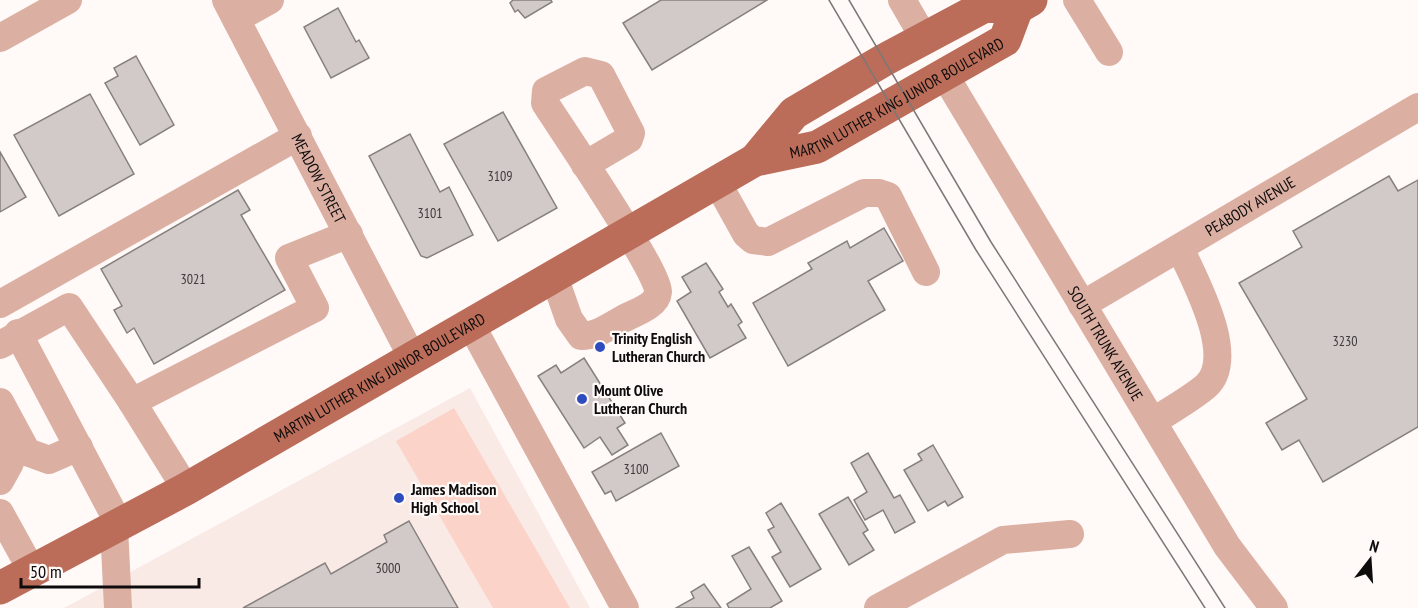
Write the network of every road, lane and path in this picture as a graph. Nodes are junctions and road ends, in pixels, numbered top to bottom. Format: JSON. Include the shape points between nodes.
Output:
{"nodes":[{"id":1,"x":68,"y":0,"type":"edge"},
{"id":2,"x":270,"y":0,"type":"edge"},
{"id":3,"x":902,"y":0,"type":"edge"},
{"id":4,"x":1077,"y":0,"type":"edge"},
{"id":5,"x":1024,"y":4,"type":"edge"},
{"id":6,"x":35,"y":8,"type":"edge"},
{"id":7,"x":231,"y":9,"type":"edge"},
{"id":8,"x":0,"y":38,"type":"edge"},
{"id":9,"x":924,"y":38,"type":"junction"},
{"id":10,"x":1109,"y":52,"type":"dead end"},
{"id":11,"x":944,"y":74,"type":"junction"},
{"id":12,"x":1418,"y":107,"type":"edge"},
{"id":13,"x":298,"y":136,"type":"junction"},
{"id":14,"x":755,"y":160,"type":"junction"},
{"id":15,"x":585,"y":165,"type":"dead end"},
{"id":16,"x":717,"y":182,"type":"junction"},
{"id":17,"x":628,"y":233,"type":"junction"},
{"id":18,"x":350,"y":234,"type":"junction"},
{"id":19,"x":1180,"y":248,"type":"junction"},
{"id":20,"x":926,"y":272,"type":"dead end"},
{"id":21,"x":554,"y":276,"type":"junction"},
{"id":22,"x":0,"y":304,"type":"edge"},
{"id":23,"x":1082,"y":305,"type":"junction"},
{"id":24,"x":470,"y":323,"type":"junction"},
{"id":25,"x":9,"y":339,"type":"edge"},
{"id":26,"x":412,"y":357,"type":"junction"},
{"id":27,"x":0,"y":402,"type":"edge"},
{"id":28,"x":132,"y":402,"type":"junction"},
{"id":29,"x":1153,"y":422,"type":"junction"},
{"id":30,"x":79,"y":447,"type":"junction"},
{"id":31,"x":186,"y":489,"type":"junction"},
{"id":32,"x":0,"y":513,"type":"edge"},
{"id":33,"x":116,"y":526,"type":"junction"},
{"id":34,"x":1070,"y":534,"type":"dead end"},
{"id":35,"x":32,"y":571,"type":"junction"},
{"id":36,"x":0,"y":588,"type":"edge"},
{"id":37,"x":118,"y":608,"type":"edge"},
{"id":38,"x":625,"y":608,"type":"edge"},
{"id":39,"x":878,"y":608,"type":"edge"},
{"id":40,"x":1274,"y":608,"type":"edge"}],
"edges":[{"from":1,"to":6,"type":"street"},
{"from":2,"to":7,"type":"street"},
{"from":3,"to":9,"type":"street"},
{"from":4,"to":10,"type":"street"},
{"from":5,"to":9,"type":"main road","name":"MARTIN LUTHER KING JUNIOR BOULEVARD","via":[[985,6]]},
{"from":5,"to":11,"type":"main road","name":"MARTIN LUTHER KING JUNIOR BOULEVARD","via":[[1005,40]]},
{"from":6,"to":8,"type":"street"},
{"from":7,"to":13,"type":"street","name":"MEADOW STREET"},
{"from":9,"to":14,"type":"main road","name":"MARTIN LUTHER KING JUNIOR BOULEVARD","via":[[794,113]]},
{"from":11,"to":14,"type":"main road","name":"MARTIN LUTHER KING JUNIOR BOULEVARD","via":[[817,147]]},
{"from":11,"to":23,"type":"street","name":"SOUTH TRUNK AVENUE"},
{"from":12,"to":19,"type":"street","name":"PEABODY AVENUE"},
{"from":13,"to":18,"type":"street","name":"MEADOW STREET"},
{"from":13,"to":22,"type":"street"},
{"from":14,"to":16,"type":"main road","name":"MARTIN LUTHER KING JUNIOR BOULEVARD"},
{"from":15,"to":17,"type":"street"},
{"from":16,"to":17,"type":"main road","name":"MARTIN LUTHER KING JUNIOR BOULEVARD"},
{"from":16,"to":20,"type":"street","via":[[746,234],[753,240],[768,242],[864,193],[888,196]]},
{"from":17,"to":21,"type":"main road","name":"MARTIN LUTHER KING JUNIOR BOULEVARD"},
{"from":17,"to":21,"type":"street","via":[[658,287],[656,300],[643,308],[591,336],[581,336],[569,319]]},
{"from":18,"to":26,"type":"street","name":"MEADOW STREET"},
{"from":18,"to":28,"type":"street","via":[[289,258],[315,308]]},
{"from":19,"to":23,"type":"street","name":"PEABODY AVENUE"},
{"from":19,"to":29,"type":"street","via":[[1214,328],[1217,363],[1208,384]]},
{"from":21,"to":24,"type":"main road","name":"MARTIN LUTHER KING JUNIOR BOULEVARD"},
{"from":23,"to":29,"type":"street","name":"SOUTH TRUNK AVENUE"},
{"from":24,"to":26,"type":"main road","name":"MARTIN LUTHER KING JUNIOR BOULEVARD"},
{"from":24,"to":38,"type":"street"},
{"from":25,"to":28,"type":"street","via":[[69,307]]},
{"from":25,"to":30,"type":"street"},
{"from":26,"to":31,"type":"main road","name":"MARTIN LUTHER KING JUNIOR BOULEVARD"},
{"from":27,"to":30,"type":"street","via":[[27,452],[50,460]]},
{"from":28,"to":31,"type":"street"},
{"from":29,"to":40,"type":"street","name":"SOUTH TRUNK AVENUE","via":[[1227,546]]},
{"from":30,"to":33,"type":"street"},
{"from":31,"to":33,"type":"main road","name":"MARTIN LUTHER KING JUNIOR BOULEVARD"},
{"from":32,"to":35,"type":"street"},
{"from":33,"to":35,"type":"main road","name":"MARTIN LUTHER KING JUNIOR BOULEVARD"},
{"from":33,"to":37,"type":"street"},
{"from":34,"to":39,"type":"street","via":[[1004,540]]},
{"from":35,"to":36,"type":"main road","name":"MARTIN LUTHER KING JUNIOR BOULEVARD"}]}
